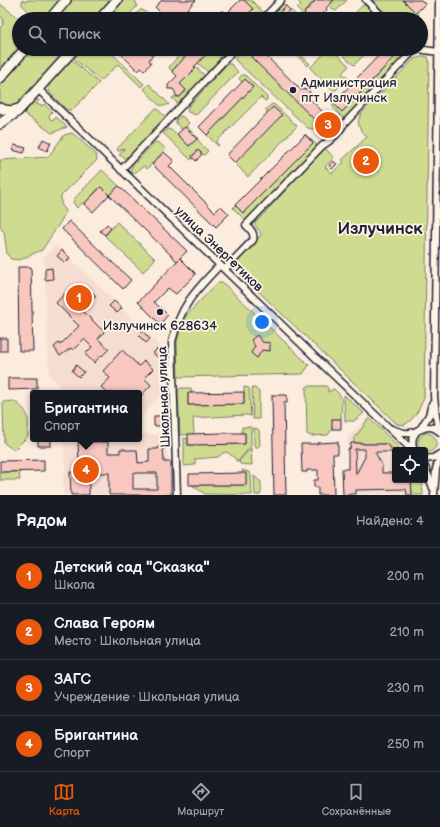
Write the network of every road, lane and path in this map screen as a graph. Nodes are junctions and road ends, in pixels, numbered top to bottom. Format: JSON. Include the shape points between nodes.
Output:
{"nodes":[{"id":1,"x":66,"y":0,"type":"edge"},
{"id":2,"x":281,"y":0,"type":"edge"},
{"id":3,"x":366,"y":0,"type":"edge"},
{"id":4,"x":439,"y":0,"type":"edge"},
{"id":5,"x":115,"y":1,"type":"edge"},
{"id":6,"x":56,"y":12,"type":"edge"},
{"id":7,"x":106,"y":12,"type":"edge"},
{"id":8,"x":270,"y":12,"type":"edge"},
{"id":9,"x":379,"y":12,"type":"edge"},
{"id":10,"x":428,"y":50,"type":"edge"},
{"id":11,"x":438,"y":52,"type":"junction"},
{"id":12,"x":19,"y":56,"type":"edge"},
{"id":13,"x":68,"y":56,"type":"edge"},
{"id":14,"x":228,"y":56,"type":"edge"},
{"id":15,"x":408,"y":56,"type":"edge"},
{"id":16,"x":0,"y":78,"type":"edge"},
{"id":17,"x":38,"y":89,"type":"junction"},
{"id":18,"x":23,"y":106,"type":"junction"},
{"id":19,"x":0,"y":108,"type":"edge"},
{"id":20,"x":0,"y":124,"type":"edge"},
{"id":21,"x":121,"y":170,"type":"junction"},
{"id":22,"x":222,"y":267,"type":"junction"},
{"id":23,"x":434,"y":396,"type":"junction"},
{"id":24,"x":385,"y":425,"type":"junction"},
{"id":25,"x":419,"y":429,"type":"junction"},
{"id":26,"x":440,"y":431,"type":"edge"},
{"id":27,"x":410,"y":447,"type":"edge"},
{"id":28,"x":412,"y":447,"type":"edge"},
{"id":29,"x":440,"y":455,"type":"edge"},
{"id":30,"x":428,"y":459,"type":"edge"},
{"id":31,"x":428,"y":475,"type":"edge"},
{"id":32,"x":434,"y":493,"type":"edge"},
{"id":33,"x":177,"y":495,"type":"edge"}],
"edges":[{"from":1,"to":6,"type":"street"},
{"from":2,"to":8,"type":"street"},
{"from":3,"to":9,"type":"street"},
{"from":4,"to":11,"type":"street"},
{"from":5,"to":7,"type":"street"},
{"from":10,"to":11,"type":"street"},
{"from":11,"to":23,"type":"street"},
{"from":12,"to":16,"type":"street"},
{"from":13,"to":17,"type":"street"},
{"from":14,"to":21,"type":"street"},
{"from":15,"to":22,"type":"street","name":"Школьная улица","via":[[344,124],[340,132],[322,146],[246,225],[253,233],[253,240]]},
{"from":17,"to":18,"type":"street"},
{"from":17,"to":21,"type":"street","name":"улица Энергетиков"},
{"from":18,"to":19,"type":"street","via":[[13,111]]},
{"from":18,"to":20,"type":"street"},
{"from":21,"to":22,"type":"street","name":"улица Энергетиков"},
{"from":22,"to":24,"type":"street","name":"улица Энергетиков"},
{"from":22,"to":33,"type":"street","name":"Школьная улица","via":[[185,305],[172,342]]},
{"from":23,"to":25,"type":"street","via":[[429,415]]},
{"from":23,"to":26,"type":"street"},
{"from":24,"to":25,"type":"street","via":[[394,430],[410,433]]},
{"from":24,"to":27,"type":"street","name":"улица Энергетиков"},
{"from":25,"to":26,"type":"street","via":[[433,427]]},
{"from":25,"to":28,"type":"street","via":[[413,438]]},
{"from":29,"to":30,"type":"street"},
{"from":29,"to":32,"type":"street"},
{"from":31,"to":32,"type":"street"}]}
